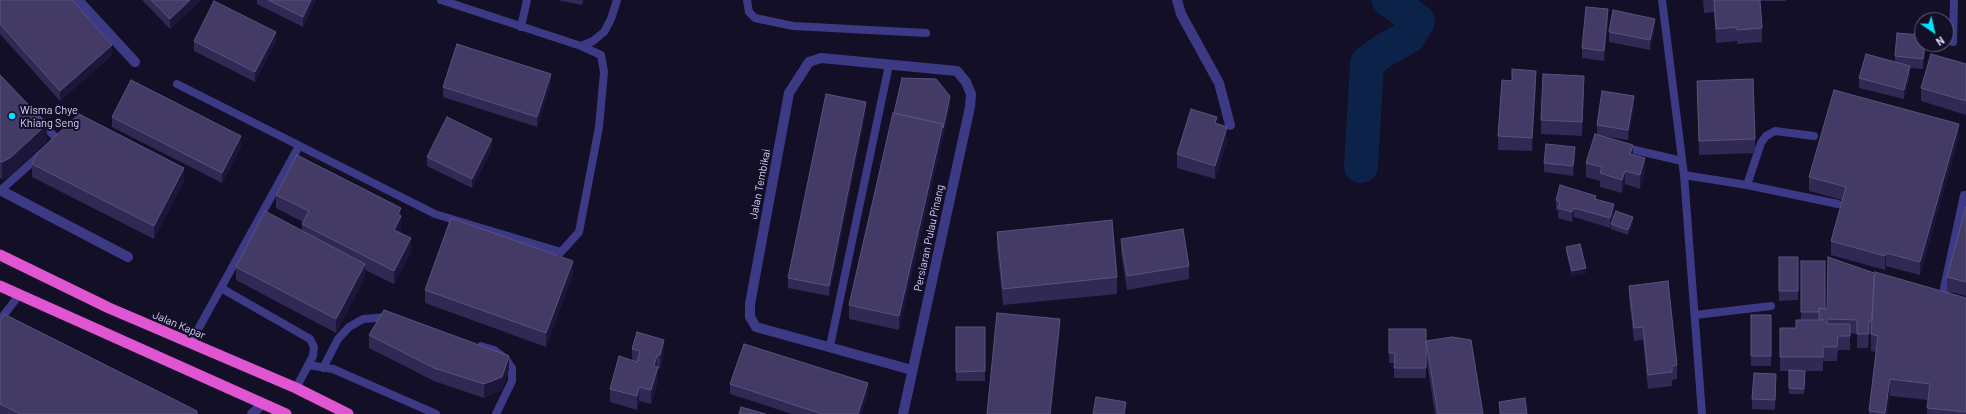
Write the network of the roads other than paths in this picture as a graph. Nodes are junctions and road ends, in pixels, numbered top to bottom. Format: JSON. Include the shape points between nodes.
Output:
{"nodes":[{"id":1,"x":78,"y":0,"type":"edge"},
{"id":2,"x":441,"y":0,"type":"edge"},
{"id":3,"x":527,"y":0,"type":"edge"},
{"id":4,"x":617,"y":0,"type":"edge"},
{"id":5,"x":747,"y":0,"type":"edge"},
{"id":6,"x":1177,"y":0,"type":"edge"},
{"id":7,"x":1662,"y":0,"type":"edge"},
{"id":8,"x":1954,"y":0,"type":"edge"},
{"id":9,"x":1954,"y":12,"type":"edge"},
{"id":10,"x":521,"y":27,"type":"junction"},
{"id":11,"x":926,"y":33,"type":"dead end"},
{"id":12,"x":580,"y":46,"type":"junction"},
{"id":13,"x":135,"y":62,"type":"dead end"},
{"id":14,"x":889,"y":64,"type":"junction"},
{"id":15,"x":178,"y":84,"type":"dead end"},
{"id":16,"x":31,"y":111,"type":"edge"},
{"id":17,"x":1230,"y":125,"type":"dead end"},
{"id":18,"x":1814,"y":136,"type":"dead end"},
{"id":19,"x":1613,"y":145,"type":"edge"},
{"id":20,"x":299,"y":146,"type":"junction"},
{"id":21,"x":1682,"y":160,"type":"junction"},
{"id":22,"x":1684,"y":175,"type":"junction"},
{"id":23,"x":1747,"y":185,"type":"junction"},
{"id":24,"x":0,"y":191,"type":"edge"},
{"id":25,"x":1964,"y":195,"type":"dead end"},
{"id":26,"x":1838,"y":204,"type":"dead end"},
{"id":27,"x":0,"y":255,"type":"edge"},
{"id":28,"x":128,"y":257,"type":"dead end"},
{"id":29,"x":0,"y":286,"type":"edge"},
{"id":30,"x":221,"y":288,"type":"junction"},
{"id":31,"x":19,"y":295,"type":"junction"},
{"id":32,"x":1771,"y":306,"type":"dead end"},
{"id":33,"x":1956,"y":309,"type":"edge"},
{"id":34,"x":1695,"y":315,"type":"junction"},
{"id":35,"x":398,"y":319,"type":"edge"},
{"id":36,"x":0,"y":320,"type":"edge"},
{"id":37,"x":472,"y":343,"type":"edge"},
{"id":38,"x":190,"y":344,"type":"junction"},
{"id":39,"x":830,"y":346,"type":"junction"},
{"id":40,"x":308,"y":365,"type":"junction"},
{"id":41,"x":323,"y":368,"type":"junction"},
{"id":42,"x":912,"y":370,"type":"junction"},
{"id":43,"x":296,"y":388,"type":"junction"},
{"id":44,"x":262,"y":404,"type":"junction"},
{"id":45,"x":252,"y":414,"type":"edge"},
{"id":46,"x":286,"y":414,"type":"edge"},
{"id":47,"x":348,"y":414,"type":"edge"},
{"id":48,"x":436,"y":414,"type":"edge"},
{"id":49,"x":496,"y":414,"type":"edge"},
{"id":50,"x":903,"y":414,"type":"edge"},
{"id":51,"x":1702,"y":414,"type":"edge"}],
"edges":[{"from":1,"to":13,"type":"street"},
{"from":2,"to":10,"type":"lane"},
{"from":3,"to":10,"type":"lane"},
{"from":4,"to":12,"type":"lane","via":[[604,32],[593,41]]},
{"from":5,"to":11,"type":"lane","via":[[749,12],[755,18],[793,26]]},
{"from":6,"to":17,"type":"street","via":[[1181,14],[1219,83]]},
{"from":7,"to":21,"type":"lane"},
{"from":8,"to":9,"type":"lane"},
{"from":10,"to":12,"type":"lane"},
{"from":12,"to":20,"type":"lane","via":[[601,55],[604,72],[600,128],[580,232],[561,252],[435,214]]},
{"from":14,"to":39,"type":"lane"},
{"from":14,"to":39,"type":"street","name":"Jalan Tembikai","via":[[821,58],[809,62],[789,93],[750,304],[750,317],[756,327]]},
{"from":14,"to":42,"type":"street","name":"Persiaran Pulau Pinang","via":[[957,71],[971,94]]},
{"from":15,"to":20,"type":"lane"},
{"from":16,"to":24,"type":"lane","via":[[57,139]]},
{"from":18,"to":23,"type":"lane","via":[[1775,131],[1766,136],[1761,143]]},
{"from":19,"to":21,"type":"lane"},
{"from":20,"to":30,"type":"lane"},
{"from":21,"to":22,"type":"lane"},
{"from":22,"to":23,"type":"lane"},
{"from":22,"to":34,"type":"lane"},
{"from":23,"to":26,"type":"lane"},
{"from":24,"to":28,"type":"street"},
{"from":25,"to":33,"type":"lane","via":[[1944,288]]},
{"from":27,"to":38,"type":"highway","name":"Jalan Kapar"},
{"from":29,"to":31,"type":"highway"},
{"from":30,"to":38,"type":"lane"},
{"from":30,"to":40,"type":"lane","via":[[310,339],[314,347]]},
{"from":31,"to":36,"type":"lane"},
{"from":31,"to":44,"type":"highway"},
{"from":32,"to":34,"type":"lane"},
{"from":34,"to":51,"type":"lane"},
{"from":35,"to":41,"type":"lane","via":[[372,317],[349,327],[338,339]]},
{"from":37,"to":49,"type":"lane","via":[[494,350],[505,358],[512,368],[512,381]]},
{"from":38,"to":43,"type":"highway","name":"Jalan Kapar"},
{"from":39,"to":42,"type":"street"},
{"from":40,"to":41,"type":"lane"},
{"from":40,"to":43,"type":"lane"},
{"from":41,"to":48,"type":"lane","via":[[333,369]]},
{"from":42,"to":50,"type":"street","name":"Persiaran Pulau Pinang"},
{"from":43,"to":47,"type":"highway","name":"Jalan Kapar"},
{"from":44,"to":45,"type":"street"},
{"from":44,"to":46,"type":"highway"}]}
